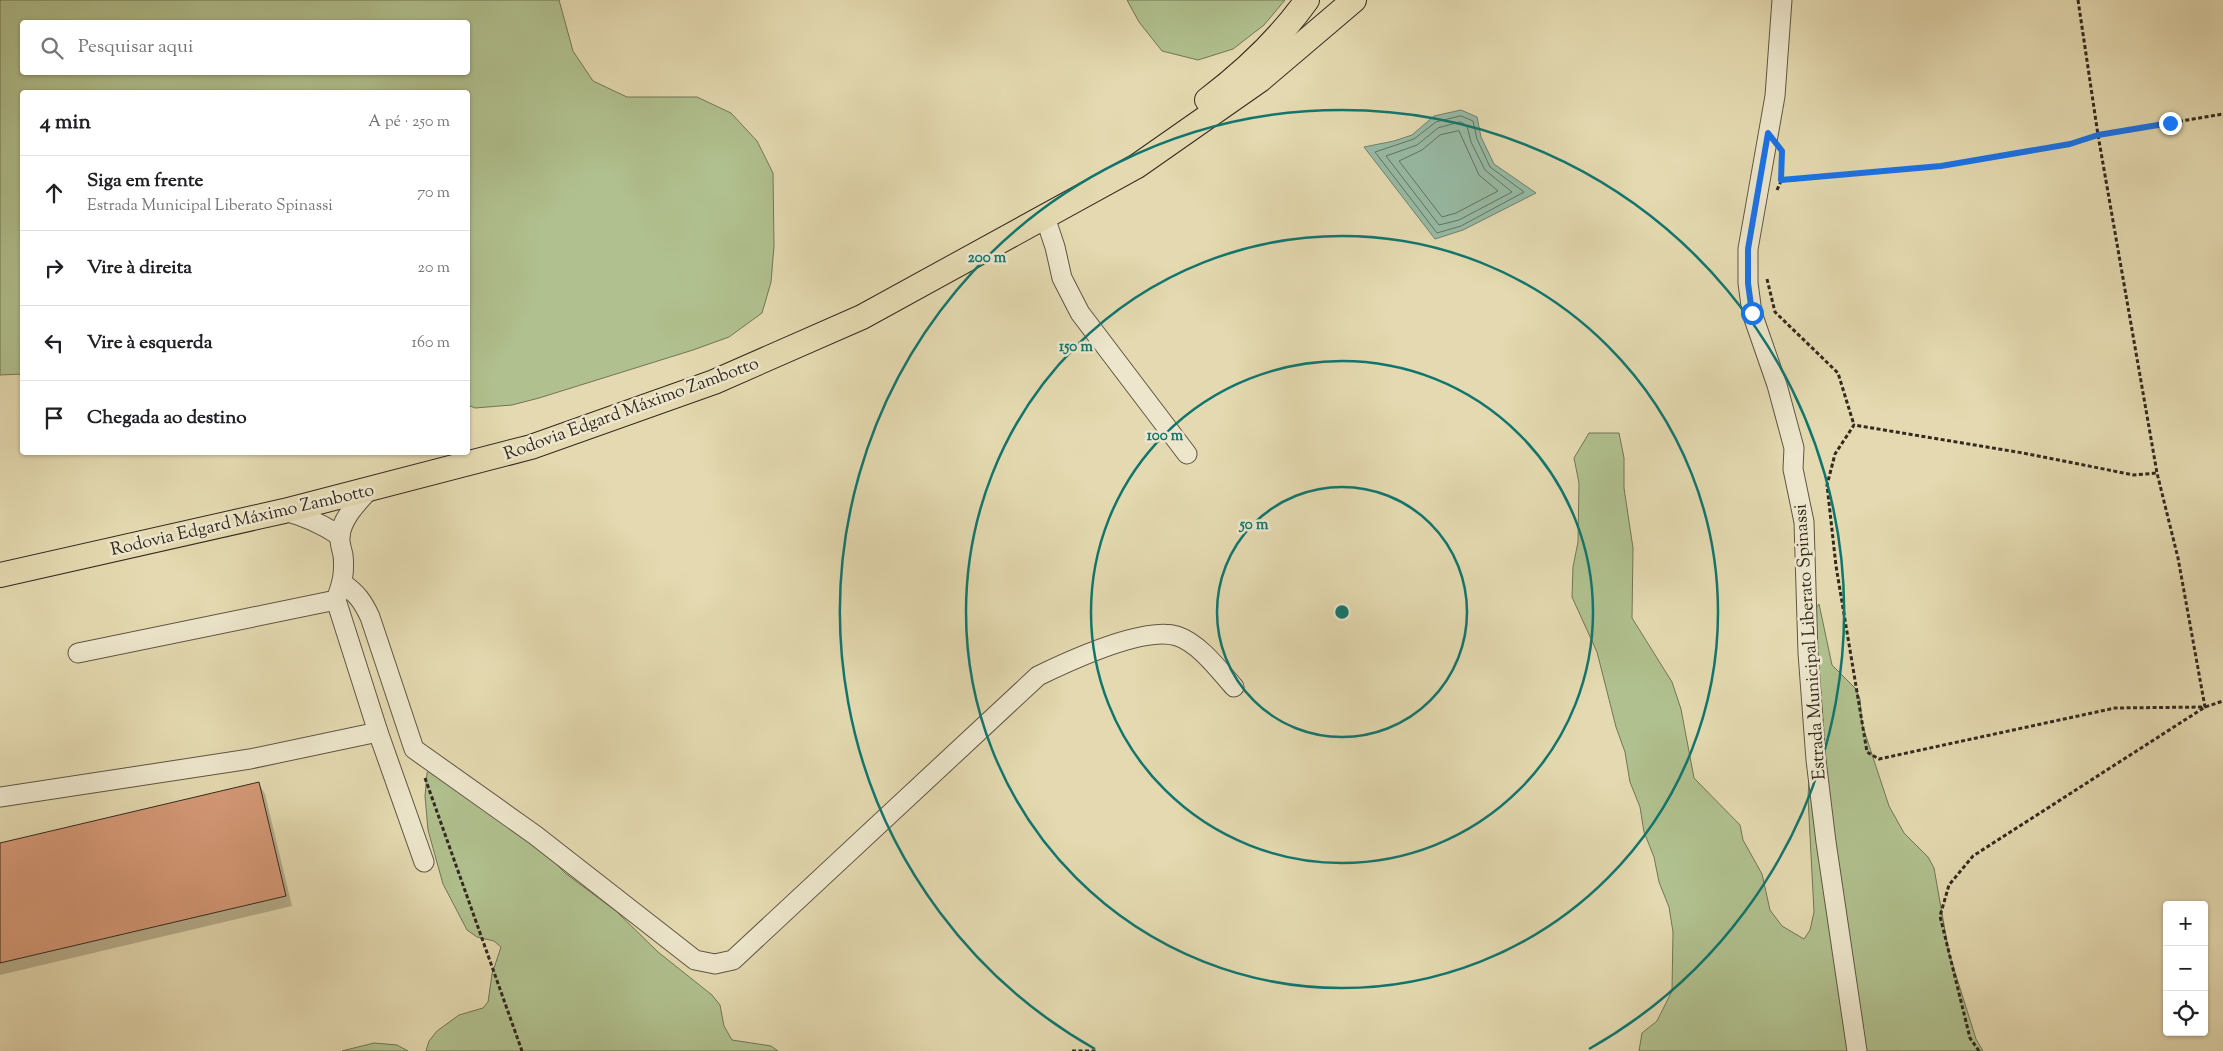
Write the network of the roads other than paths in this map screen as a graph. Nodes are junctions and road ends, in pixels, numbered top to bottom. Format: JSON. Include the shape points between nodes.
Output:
{"nodes":[{"id":1,"x":1307,"y":0,"type":"edge"},
{"id":2,"x":1354,"y":0,"type":"edge"},
{"id":3,"x":1372,"y":0,"type":"edge"},
{"id":4,"x":1782,"y":0,"type":"edge"},
{"id":5,"x":1260,"y":80,"type":"junction"},
{"id":6,"x":1052,"y":213,"type":"junction"},
{"id":7,"x":1187,"y":454,"type":"dead end"},
{"id":8,"x":371,"y":488,"type":"junction"},
{"id":9,"x":284,"y":511,"type":"junction"},
{"id":10,"x":340,"y":536,"type":"junction"},
{"id":11,"x":0,"y":575,"type":"edge"},
{"id":12,"x":339,"y":592,"type":"junction"},
{"id":13,"x":78,"y":653,"type":"dead end"},
{"id":14,"x":1234,"y":687,"type":"dead end"},
{"id":15,"x":378,"y":732,"type":"junction"},
{"id":16,"x":0,"y":798,"type":"edge"},
{"id":17,"x":424,"y":862,"type":"dead end"},
{"id":18,"x":1858,"y":1051,"type":"edge"}],
"edges":[{"from":1,"to":6,"type":"main road","name":"Rodovia Edgard Máximo Zambotto","via":[[1265,49],[1228,84]]},
{"from":2,"to":5,"type":"main road","name":"Rodovia Edgard Máximo Zambotto"},
{"from":3,"to":5,"type":"main road","via":[[1297,60]]},
{"from":4,"to":18,"type":"street","name":"Estrada Municipal Liberato Spinassi","via":[[1775,96],[1748,249],[1748,283],[1752,313],[1794,448],[1792,469],[1804,522],[1808,653],[1816,760]]},
{"from":5,"to":6,"type":"main road","name":"Rodovia Edgard Máximo Zambotto","via":[[1137,166]]},
{"from":6,"to":7,"type":"street","via":[[1062,278],[1080,313]]},
{"from":6,"to":8,"type":"main road","name":"Rodovia Edgard Máximo Zambotto","via":[[862,317],[714,382],[531,447]]},
{"from":8,"to":9,"type":"main road","name":"Rodovia Edgard Máximo Zambotto"},
{"from":8,"to":10,"type":"street","via":[[355,505]]},
{"from":9,"to":10,"type":"street","via":[[306,516]]},
{"from":9,"to":11,"type":"main road","name":"Rodovia Edgard Máximo Zambotto"},
{"from":10,"to":12,"type":"street","via":[[344,570]]},
{"from":12,"to":13,"type":"street"},
{"from":12,"to":14,"type":"street","via":[[354,591],[363,601],[414,749],[534,835],[696,960],[715,964],[733,960],[1038,676],[1080,655],[1160,633],[1178,636],[1204,654]]},
{"from":12,"to":15,"type":"street"},
{"from":15,"to":16,"type":"street","via":[[250,759]]},
{"from":15,"to":17,"type":"street"}]}
